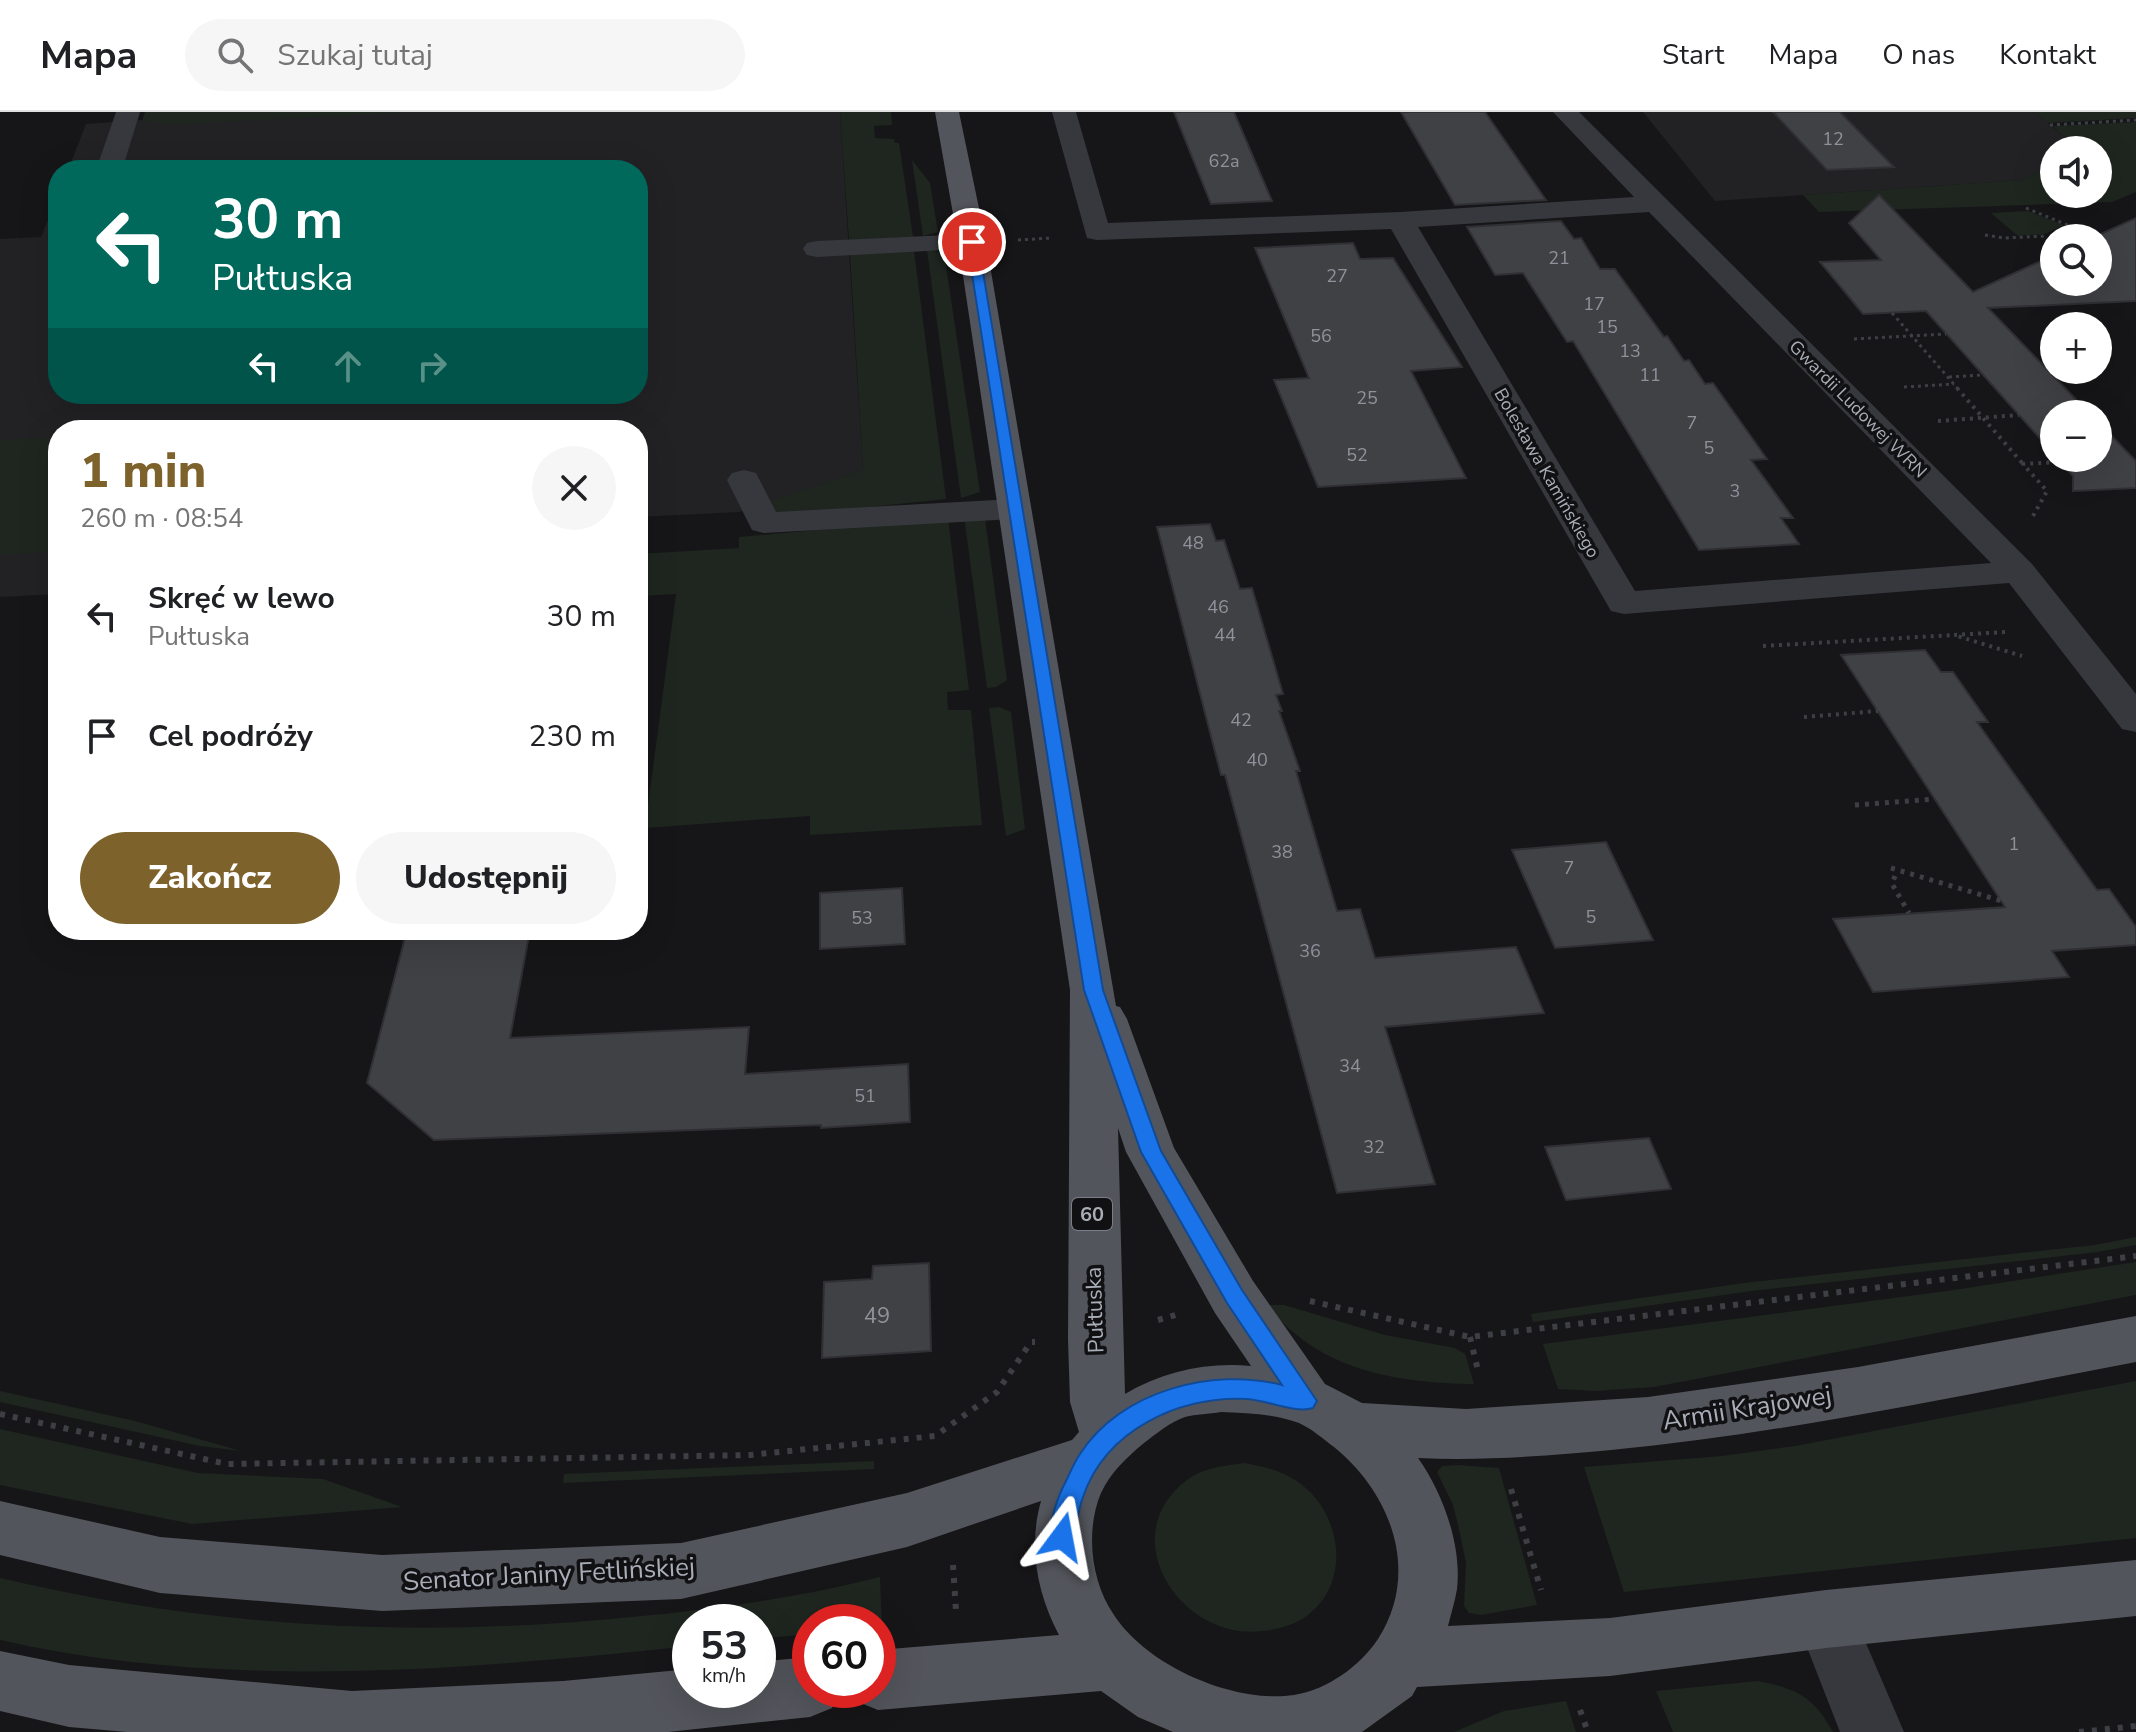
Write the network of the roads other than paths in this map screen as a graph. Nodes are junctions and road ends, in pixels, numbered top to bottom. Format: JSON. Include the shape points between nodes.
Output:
{"nodes":[{"id":1,"x":128,"y":112,"type":"edge"},
{"id":2,"x":947,"y":112,"type":"edge"},
{"id":3,"x":1064,"y":112,"type":"edge"},
{"id":4,"x":1565,"y":112,"type":"edge"},
{"id":5,"x":112,"y":160,"type":"edge"},
{"id":6,"x":1654,"y":204,"type":"junction"},
{"id":7,"x":1400,"y":220,"type":"junction"},
{"id":8,"x":972,"y":242,"type":"junction"},
{"id":9,"x":817,"y":249,"type":"dead end"},
{"id":10,"x":744,"y":480,"type":"dead end"},
{"id":11,"x":1014,"y":509,"type":"junction"},
{"id":12,"x":2019,"y":572,"type":"junction"},
{"id":13,"x":2136,"y":720,"type":"edge"},
{"id":14,"x":1093,"y":990,"type":"junction"},
{"id":15,"x":2136,"y":1339,"type":"edge"},
{"id":16,"x":1305,"y":1401,"type":"junction"},
{"id":17,"x":1354,"y":1427,"type":"junction"},
{"id":18,"x":1099,"y":1448,"type":"junction"},
{"id":19,"x":0,"y":1528,"type":"edge"},
{"id":20,"x":2136,"y":1588,"type":"edge"},
{"id":21,"x":1826,"y":1619,"type":"junction"},
{"id":22,"x":1105,"y":1661,"type":"junction"},
{"id":23,"x":896,"y":1679,"type":"edge"},
{"id":24,"x":0,"y":1681,"type":"edge"},
{"id":25,"x":792,"y":1689,"type":"edge"},
{"id":26,"x":1379,"y":1693,"type":"edge"},
{"id":27,"x":1164,"y":1718,"type":"edge"},
{"id":28,"x":1872,"y":1732,"type":"edge"}],
"edges":[{"from":1,"to":5,"type":"street"},
{"from":2,"to":8,"type":"main road","name":"Pułtuska","number":"60"},
{"from":3,"to":7,"type":"street","via":[[1097,232]]},
{"from":4,"to":6,"type":"street","name":"Gwardii Ludowej WRN"},
{"from":6,"to":7,"type":"street"},
{"from":6,"to":12,"type":"street","name":"Gwardii Ludowej WRN"},
{"from":7,"to":12,"type":"street","name":"Bolesława Kamińskiego","via":[[1624,603]]},
{"from":8,"to":9,"type":"street"},
{"from":8,"to":11,"type":"main road","name":"Pułtuska","number":"60"},
{"from":10,"to":11,"type":"street","via":[[764,523]]},
{"from":11,"to":14,"type":"main road","name":"Pułtuska","number":"60"},
{"from":12,"to":13,"type":"street","name":"Gwardii Ludowej WRN"},
{"from":14,"to":16,"type":"main road","name":"Pułtuska","number":"60","via":[[1151,1152],[1234,1297]]},
{"from":14,"to":18,"type":"main road","name":"Pułtuska","number":"60"},
{"from":15,"to":17,"type":"main road","name":"Armii Krajowej","via":[[1665,1421],[1395,1434]]},
{"from":16,"to":17,"type":"main road"},
{"from":16,"to":18,"type":"main road","via":[[1264,1390],[1221,1388],[1179,1396],[1142,1412]]},
{"from":17,"to":26,"type":"main road","via":[[1386,1457],[1411,1493],[1426,1534],[1430,1577],[1422,1619]]},
{"from":18,"to":19,"type":"main road","name":"Senator Janiny Fetlińskiej","via":[[948,1508],[681,1571],[382,1583],[160,1565]]},
{"from":18,"to":22,"type":"main road","via":[[1071,1496],[1062,1537],[1065,1580],[1080,1622]]},
{"from":20,"to":21,"type":"main road"},
{"from":21,"to":26,"type":"main road","via":[[1560,1651]]},
{"from":21,"to":28,"type":"street"},
{"from":22,"to":23,"type":"main road"},
{"from":22,"to":27,"type":"main road"},
{"from":24,"to":25,"type":"main road","via":[[69,1696],[352,1722],[563,1712]]},
{"from":26,"to":27,"type":"main road","via":[[1295,1726],[1250,1730]]}]}
